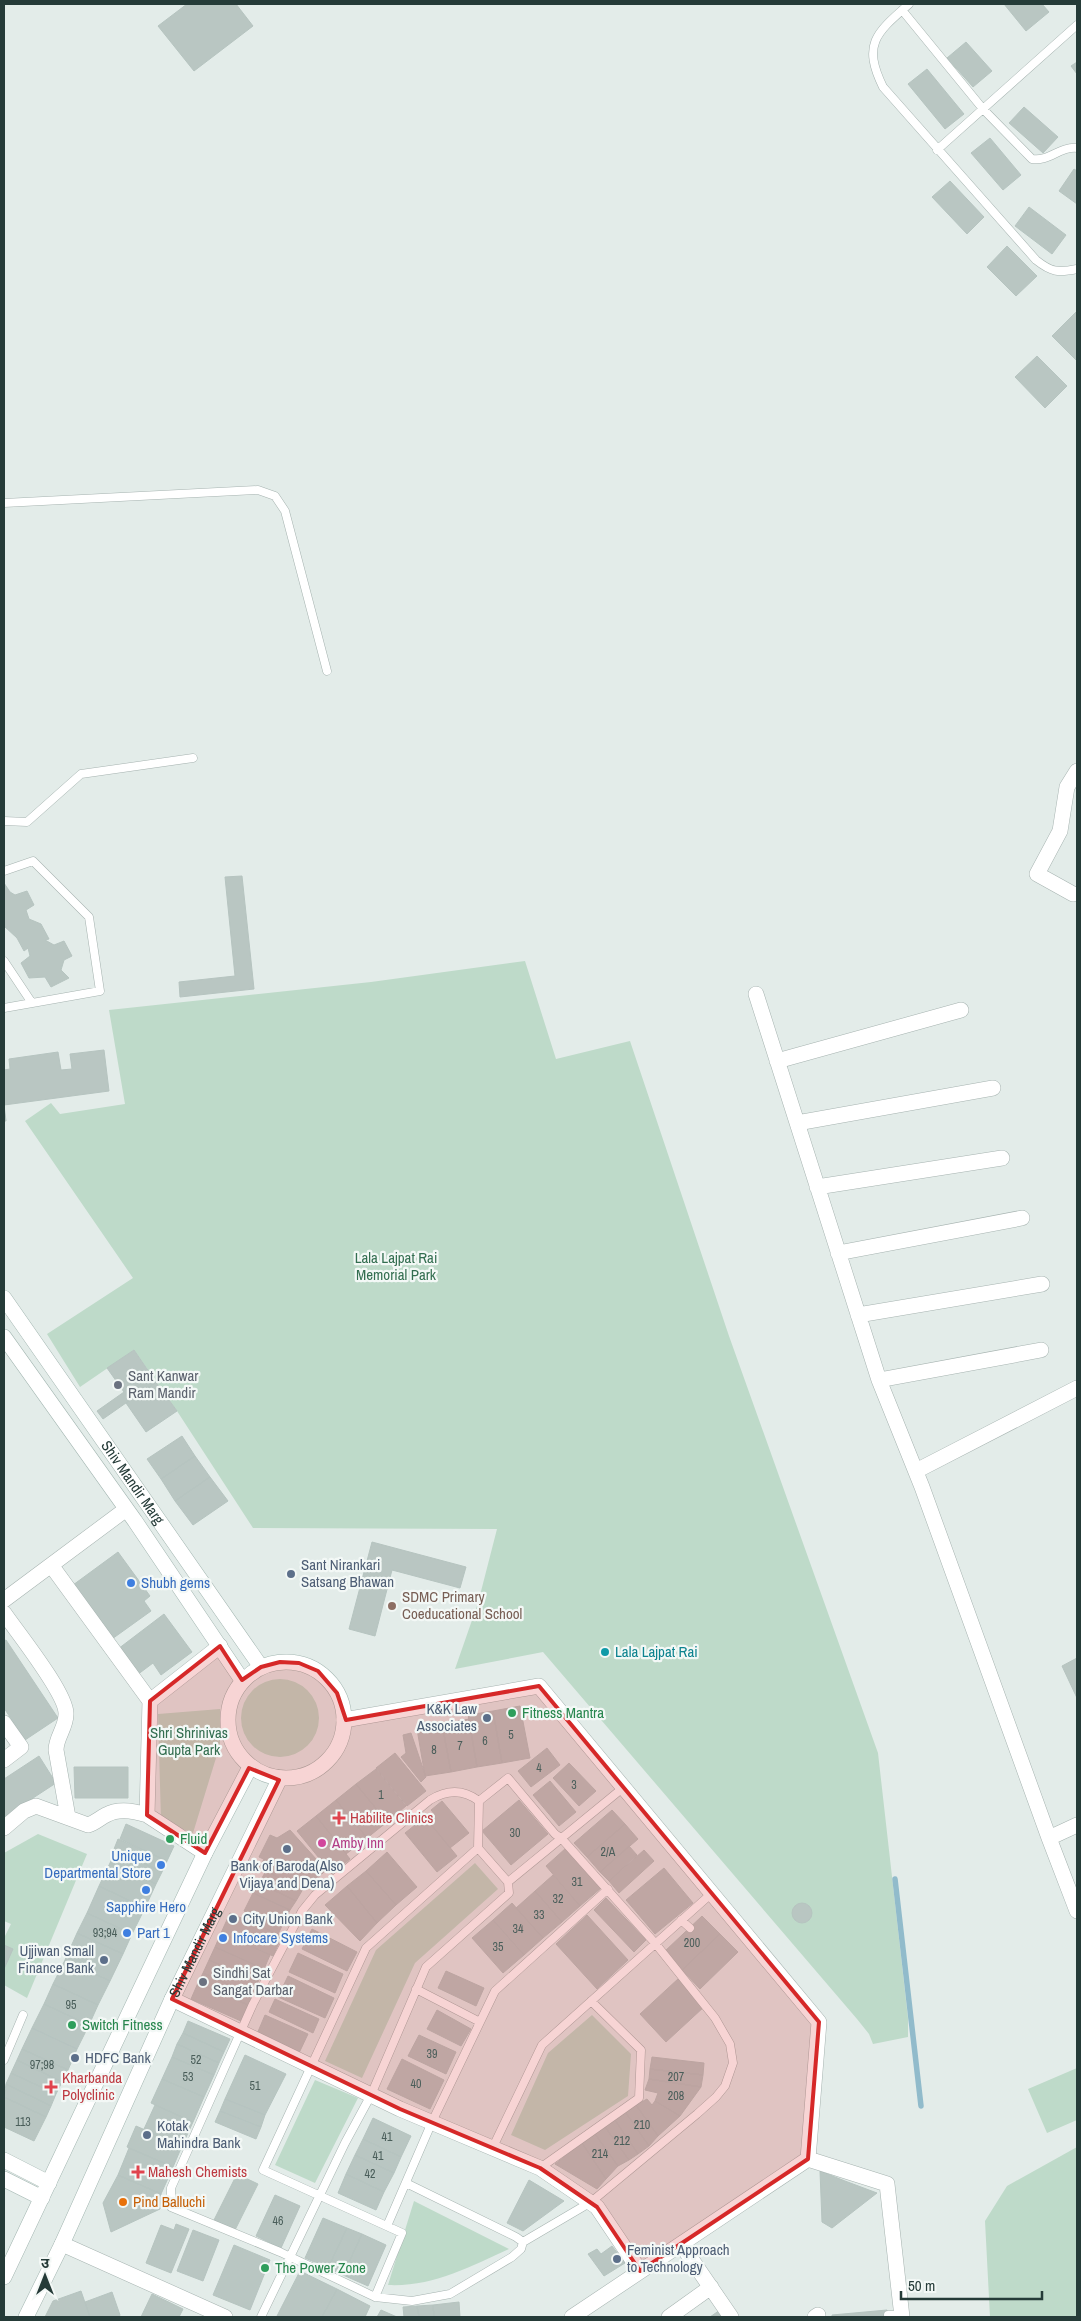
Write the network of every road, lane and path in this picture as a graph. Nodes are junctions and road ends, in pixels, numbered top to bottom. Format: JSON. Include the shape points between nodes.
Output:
{"nodes":[{"id":1,"x":909,"y":4,"type":"edge"},
{"id":2,"x":902,"y":10,"type":"junction"},
{"id":3,"x":1077,"y":25,"type":"edge"},
{"id":4,"x":983,"y":109,"type":"junction"},
{"id":5,"x":1077,"y":148,"type":"edge"},
{"id":6,"x":937,"y":150,"type":"junction"},
{"id":7,"x":1077,"y":269,"type":"edge"},
{"id":8,"x":4,"y":503,"type":"edge"},
{"id":9,"x":327,"y":671,"type":"dead end"},
{"id":10,"x":193,"y":758,"type":"dead end"},
{"id":11,"x":1077,"y":771,"type":"edge"},
{"id":12,"x":4,"y":821,"type":"edge"},
{"id":13,"x":4,"y":871,"type":"edge"},
{"id":14,"x":1073,"y":894,"type":"dead end"},
{"id":15,"x":4,"y":961,"type":"edge"},
{"id":16,"x":756,"y":994,"type":"dead end"},
{"id":17,"x":32,"y":1003,"type":"junction"},
{"id":18,"x":4,"y":1008,"type":"edge"},
{"id":19,"x":961,"y":1010,"type":"dead end"},
{"id":20,"x":777,"y":1061,"type":"junction"},
{"id":21,"x":993,"y":1088,"type":"dead end"},
{"id":22,"x":797,"y":1123,"type":"junction"},
{"id":23,"x":1002,"y":1158,"type":"dead end"},
{"id":24,"x":817,"y":1187,"type":"junction"},
{"id":25,"x":1022,"y":1218,"type":"dead end"},
{"id":26,"x":838,"y":1253,"type":"junction"},
{"id":27,"x":1042,"y":1284,"type":"dead end"},
{"id":28,"x":4,"y":1298,"type":"edge"},
{"id":29,"x":858,"y":1315,"type":"junction"},
{"id":30,"x":4,"y":1337,"type":"edge"},
{"id":31,"x":1041,"y":1350,"type":"dead end"},
{"id":32,"x":879,"y":1380,"type":"junction"},
{"id":33,"x":1077,"y":1388,"type":"edge"},
{"id":34,"x":916,"y":1471,"type":"junction"},
{"id":35,"x":125,"y":1510,"type":"junction"},
{"id":36,"x":51,"y":1565,"type":"junction"},
{"id":37,"x":4,"y":1600,"type":"edge"},
{"id":38,"x":4,"y":1613,"type":"edge"},
{"id":39,"x":220,"y":1646,"type":"junction"},
{"id":40,"x":260,"y":1667,"type":"junction"},
{"id":41,"x":242,"y":1680,"type":"junction"},
{"id":42,"x":150,"y":1701,"type":"junction"},
{"id":43,"x":344,"y":1720,"type":"junction"},
{"id":44,"x":4,"y":1723,"type":"edge"},
{"id":45,"x":4,"y":1760,"type":"edge"},
{"id":46,"x":250,"y":1767,"type":"junction"},
{"id":47,"x":280,"y":1778,"type":"junction"},
{"id":48,"x":624,"y":1787,"type":"junction"},
{"id":49,"x":479,"y":1801,"type":"junction"},
{"id":50,"x":147,"y":1815,"type":"junction"},
{"id":51,"x":68,"y":1817,"type":"junction"},
{"id":52,"x":1077,"y":1824,"type":"edge"},
{"id":53,"x":4,"y":1828,"type":"edge"},
{"id":54,"x":1048,"y":1838,"type":"junction"},
{"id":55,"x":562,"y":1839,"type":"junction"},
{"id":56,"x":478,"y":1848,"type":"junction"},
{"id":57,"x":206,"y":1853,"type":"junction"},
{"id":58,"x":508,"y":1882,"type":"junction"},
{"id":59,"x":608,"y":1890,"type":"junction"},
{"id":60,"x":712,"y":1893,"type":"junction"},
{"id":61,"x":1077,"y":1911,"type":"edge"},
{"id":62,"x":681,"y":1920,"type":"junction"},
{"id":63,"x":690,"y":1928,"type":"dead end"},
{"id":64,"x":655,"y":1943,"type":"junction"},
{"id":65,"x":416,"y":1989,"type":"junction"},
{"id":66,"x":172,"y":1999,"type":"junction"},
{"id":67,"x":591,"y":2001,"type":"junction"},
{"id":68,"x":23,"y":2015,"type":"dead end"},
{"id":69,"x":480,"y":2022,"type":"junction"},
{"id":70,"x":240,"y":2033,"type":"junction"},
{"id":71,"x":4,"y":2060,"type":"edge"},
{"id":72,"x":310,"y":2067,"type":"junction"},
{"id":73,"x":371,"y":2095,"type":"junction"},
{"id":74,"x":432,"y":2122,"type":"junction"},
{"id":75,"x":493,"y":2147,"type":"junction"},
{"id":76,"x":808,"y":2159,"type":"junction"},
{"id":77,"x":4,"y":2160,"type":"edge"},
{"id":78,"x":540,"y":2168,"type":"junction"},
{"id":79,"x":4,"y":2179,"type":"edge"},
{"id":80,"x":49,"y":2183,"type":"junction"},
{"id":81,"x":406,"y":2183,"type":"junction"},
{"id":82,"x":320,"y":2196,"type":"junction"},
{"id":83,"x":42,"y":2198,"type":"junction"},
{"id":84,"x":591,"y":2202,"type":"junction"},
{"id":85,"x":387,"y":2226,"type":"junction"},
{"id":86,"x":523,"y":2242,"type":"junction"},
{"id":87,"x":62,"y":2244,"type":"junction"},
{"id":88,"x":681,"y":2244,"type":"junction"},
{"id":89,"x":290,"y":2257,"type":"junction"},
{"id":90,"x":5,"y":2270,"type":"edge"},
{"id":91,"x":640,"y":2272,"type":"junction"},
{"id":92,"x":711,"y":2287,"type":"junction"},
{"id":93,"x":374,"y":2297,"type":"junction"},
{"id":94,"x":897,"y":2316,"type":"edge"},
{"id":95,"x":26,"y":2317,"type":"edge"},
{"id":96,"x":225,"y":2317,"type":"edge"},
{"id":97,"x":261,"y":2317,"type":"edge"},
{"id":98,"x":572,"y":2317,"type":"edge"},
{"id":99,"x":669,"y":2317,"type":"edge"},
{"id":100,"x":731,"y":2317,"type":"edge"}],
"edges":[{"from":1,"to":2,"type":"lane"},
{"from":2,"to":4,"type":"lane"},
{"from":2,"to":6,"type":"lane","via":[[883,28],[873,45],[873,68],[883,87]]},
{"from":3,"to":4,"type":"lane"},
{"from":4,"to":5,"type":"lane","via":[[1032,159],[1040,161],[1062,150]]},
{"from":4,"to":6,"type":"lane"},
{"from":6,"to":7,"type":"lane","via":[[1036,260],[1049,270]]},
{"from":8,"to":9,"type":"lane","via":[[258,490],[275,496],[285,511]]},
{"from":10,"to":12,"type":"lane","via":[[81,774],[27,822]]},
{"from":11,"to":14,"type":"street","via":[[1067,787],[1060,831],[1037,874]]},
{"from":13,"to":17,"type":"lane","via":[[33,860],[89,917],[100,991]]},
{"from":15,"to":17,"type":"lane"},
{"from":16,"to":20,"type":"street"},
{"from":17,"to":18,"type":"lane"},
{"from":19,"to":20,"type":"street"},
{"from":20,"to":22,"type":"street"},
{"from":21,"to":22,"type":"street"},
{"from":22,"to":24,"type":"street"},
{"from":23,"to":24,"type":"street"},
{"from":24,"to":26,"type":"street"},
{"from":25,"to":26,"type":"street"},
{"from":26,"to":29,"type":"street"},
{"from":27,"to":29,"type":"street"},
{"from":28,"to":40,"type":"street","name":"Shiv Mandir Marg"},
{"from":29,"to":32,"type":"street"},
{"from":30,"to":35,"type":"street","name":"Shiv Mandir Marg"},
{"from":31,"to":32,"type":"street"},
{"from":32,"to":34,"type":"street"},
{"from":33,"to":34,"type":"street"},
{"from":34,"to":54,"type":"street"},
{"from":35,"to":36,"type":"street"},
{"from":35,"to":39,"type":"street","name":"Shiv Mandir Marg"},
{"from":36,"to":37,"type":"street"},
{"from":36,"to":42,"type":"street"},
{"from":38,"to":51,"type":"street","via":[[59,1692],[67,1712],[56,1750]]},
{"from":39,"to":41,"type":"street","name":"Shiv Mandir Marg"},
{"from":39,"to":42,"type":"street"},
{"from":40,"to":41,"type":"street"},
{"from":40,"to":43,"type":"street","via":[[290,1662],[318,1671],[337,1693]]},
{"from":41,"to":46,"type":"street","via":[[229,1704],[227,1723],[231,1743]]},
{"from":42,"to":50,"type":"street"},
{"from":43,"to":47,"type":"street","via":[[338,1747],[323,1765],[303,1776]]},
{"from":43,"to":48,"type":"street","via":[[540,1686]]},
{"from":44,"to":45,"type":"street","via":[[21,1747]]},
{"from":46,"to":47,"type":"street"},
{"from":46,"to":57,"type":"street","name":"Shiv Mandir Marg"},
{"from":47,"to":66,"type":"street","name":"Shiv Mandir Marg"},
{"from":48,"to":55,"type":"lane"},
{"from":48,"to":60,"type":"street"},
{"from":49,"to":55,"type":"lane","via":[[508,1778]]},
{"from":49,"to":56,"type":"lane"},
{"from":49,"to":70,"type":"lane","via":[[459,1792],[442,1793],[314,1895],[293,1927]]},
{"from":50,"to":51,"type":"street","via":[[118,1810],[88,1825]]},
{"from":50,"to":57,"type":"street"},
{"from":51,"to":53,"type":"street","via":[[36,1806],[24,1811]]},
{"from":52,"to":54,"type":"street"},
{"from":54,"to":61,"type":"street"},
{"from":55,"to":58,"type":"lane"},
{"from":55,"to":59,"type":"lane"},
{"from":56,"to":58,"type":"lane"},
{"from":56,"to":72,"type":"lane","via":[[366,1948]]},
{"from":57,"to":80,"type":"street","name":"Shiv Mandir Marg"},
{"from":58,"to":65,"type":"lane","via":[[509,1893],[426,1967]]},
{"from":59,"to":64,"type":"lane"},
{"from":59,"to":69,"type":"lane","via":[[495,1991]]},
{"from":60,"to":62,"type":"lane"},
{"from":60,"to":76,"type":"street","via":[[820,2022]]},
{"from":62,"to":63,"type":"lane"},
{"from":62,"to":64,"type":"lane"},
{"from":64,"to":67,"type":"lane"},
{"from":64,"to":84,"type":"lane","via":[[715,2018],[730,2044],[733,2064],[725,2086],[716,2098]]},
{"from":65,"to":69,"type":"lane"},
{"from":65,"to":73,"type":"lane"},
{"from":66,"to":70,"type":"street"},
{"from":66,"to":87,"type":"street","name":"Shiv Mandir Marg"},
{"from":67,"to":75,"type":"lane","via":[[542,2045]]},
{"from":67,"to":78,"type":"lane","via":[[641,2050],[639,2098]]},
{"from":68,"to":71,"type":"lane"},
{"from":69,"to":74,"type":"lane"},
{"from":70,"to":72,"type":"street"},
{"from":70,"to":89,"type":"lane","via":[[170,2188],[171,2207]]},
{"from":72,"to":73,"type":"street"},
{"from":72,"to":82,"type":"lane","via":[[263,2170]]},
{"from":73,"to":74,"type":"street"},
{"from":73,"to":82,"type":"lane"},
{"from":74,"to":75,"type":"street"},
{"from":74,"to":81,"type":"lane"},
{"from":75,"to":78,"type":"street"},
{"from":76,"to":88,"type":"street"},
{"from":76,"to":94,"type":"street","via":[[887,2184]]},
{"from":77,"to":80,"type":"street"},
{"from":78,"to":84,"type":"street"},
{"from":79,"to":83,"type":"street"},
{"from":80,"to":83,"type":"street","name":"Shiv Mandir Marg"},
{"from":81,"to":85,"type":"lane"},
{"from":81,"to":86,"type":"lane"},
{"from":82,"to":85,"type":"lane"},
{"from":82,"to":89,"type":"lane"},
{"from":83,"to":90,"type":"street","name":"Shiv Mandir Marg"},
{"from":84,"to":86,"type":"lane"},
{"from":84,"to":91,"type":"street"},
{"from":85,"to":93,"type":"lane","via":[[402,2232]]},
{"from":86,"to":93,"type":"lane","via":[[521,2249],[512,2256],[450,2294],[412,2300]]},
{"from":87,"to":95,"type":"street","name":"Shiv Mandir Marg"},
{"from":87,"to":96,"type":"street"},
{"from":88,"to":91,"type":"street"},
{"from":88,"to":92,"type":"street"},
{"from":89,"to":93,"type":"lane"},
{"from":89,"to":97,"type":"lane"},
{"from":91,"to":98,"type":"street"},
{"from":92,"to":99,"type":"street"},
{"from":92,"to":100,"type":"street"}]}
